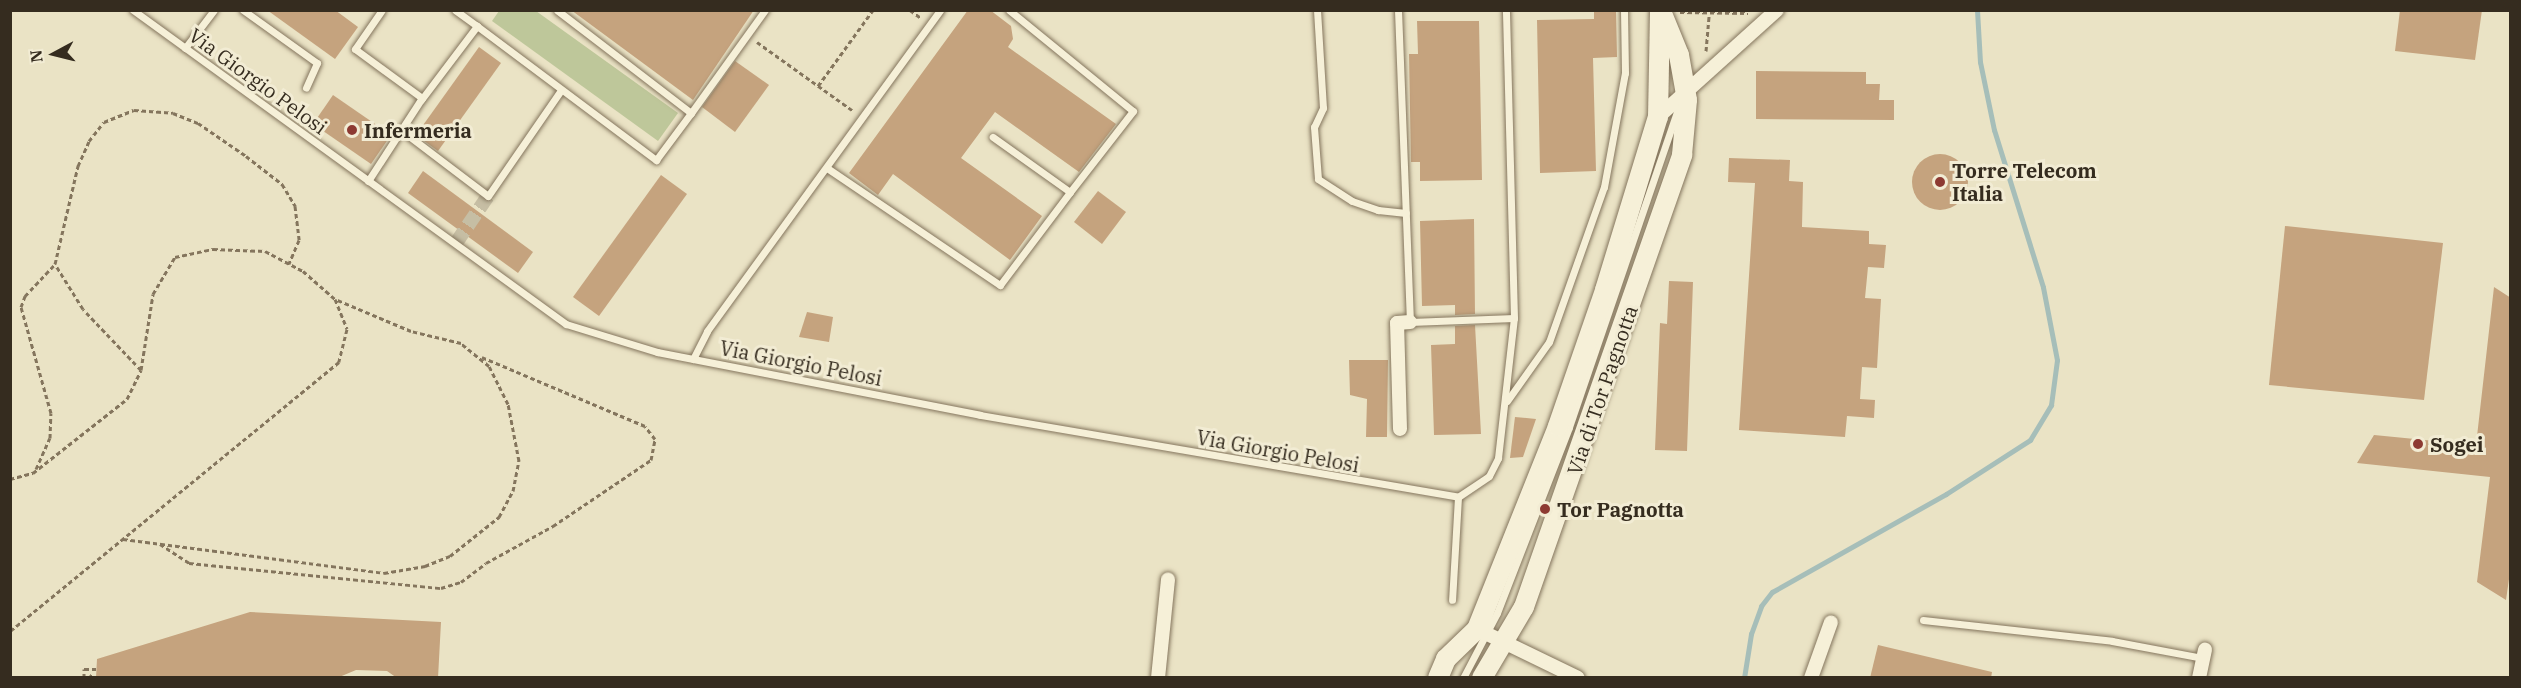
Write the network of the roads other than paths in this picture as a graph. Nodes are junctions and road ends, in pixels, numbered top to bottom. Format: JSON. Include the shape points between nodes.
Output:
{"nodes":[{"id":1,"x":133,"y":10,"type":"edge"},
{"id":2,"x":214,"y":10,"type":"edge"},
{"id":3,"x":243,"y":10,"type":"edge"},
{"id":4,"x":382,"y":10,"type":"edge"},
{"id":5,"x":455,"y":10,"type":"edge"},
{"id":6,"x":557,"y":10,"type":"edge"},
{"id":7,"x":765,"y":10,"type":"edge"},
{"id":8,"x":940,"y":10,"type":"edge"},
{"id":9,"x":1008,"y":10,"type":"edge"},
{"id":10,"x":1317,"y":10,"type":"edge"},
{"id":11,"x":1398,"y":10,"type":"edge"},
{"id":12,"x":1506,"y":10,"type":"edge"},
{"id":13,"x":1624,"y":10,"type":"edge"},
{"id":14,"x":1777,"y":10,"type":"edge"},
{"id":15,"x":1660,"y":11,"type":"edge"},
{"id":16,"x":477,"y":26,"type":"junction"},
{"id":17,"x":185,"y":48,"type":"junction"},
{"id":18,"x":306,"y":88,"type":"dead end"},
{"id":19,"x":561,"y":90,"type":"junction"},
{"id":20,"x":1686,"y":90,"type":"junction"},
{"id":21,"x":420,"y":101,"type":"junction"},
{"id":22,"x":691,"y":113,"type":"junction"},
{"id":23,"x":1658,"y":117,"type":"junction"},
{"id":24,"x":401,"y":130,"type":"junction"},
{"id":25,"x":993,"y":137,"type":"dead end"},
{"id":26,"x":1664,"y":147,"type":"junction"},
{"id":27,"x":827,"y":168,"type":"junction"},
{"id":28,"x":368,"y":181,"type":"junction"},
{"id":29,"x":1070,"y":192,"type":"junction"},
{"id":30,"x":1406,"y":213,"type":"junction"},
{"id":31,"x":1514,"y":318,"type":"junction"},
{"id":32,"x":1410,"y":322,"type":"junction"},
{"id":33,"x":693,"y":358,"type":"junction"},
{"id":34,"x":1505,"y":403,"type":"junction"},
{"id":35,"x":1400,"y":429,"type":"dead end"},
{"id":36,"x":1458,"y":497,"type":"junction"},
{"id":37,"x":1168,"y":580,"type":"dead end"},
{"id":38,"x":1452,"y":600,"type":"dead end"},
{"id":39,"x":1923,"y":620,"type":"dead end"},
{"id":40,"x":1831,"y":622,"type":"dead end"},
{"id":41,"x":1489,"y":633,"type":"junction"},
{"id":42,"x":2204,"y":654,"type":"joint"},
{"id":43,"x":1158,"y":678,"type":"edge"},
{"id":44,"x":1438,"y":678,"type":"edge"},
{"id":45,"x":1463,"y":678,"type":"edge"},
{"id":46,"x":1482,"y":678,"type":"edge"},
{"id":47,"x":1578,"y":678,"type":"edge"},
{"id":48,"x":1810,"y":678,"type":"edge"},
{"id":49,"x":2199,"y":678,"type":"edge"}],
"edges":[{"from":1,"to":17,"type":"lane","name":"Via Giorgio Pelosi"},
{"from":2,"to":17,"type":"lane"},
{"from":3,"to":18,"type":"lane","via":[[317,63]]},
{"from":4,"to":21,"type":"lane","via":[[355,49],[422,98]]},
{"from":5,"to":16,"type":"lane"},
{"from":6,"to":22,"type":"lane"},
{"from":7,"to":22,"type":"lane"},
{"from":8,"to":27,"type":"lane"},
{"from":9,"to":29,"type":"lane","via":[[1133,111]]},
{"from":10,"to":30,"type":"lane","via":[[1323,108],[1314,127],[1318,179],[1352,201],[1378,210]]},
{"from":11,"to":30,"type":"lane"},
{"from":12,"to":31,"type":"lane"},
{"from":13,"to":34,"type":"lane","via":[[1625,73],[1604,188],[1549,342]]},
{"from":14,"to":20,"type":"street"},
{"from":15,"to":20,"type":"street","name":"Via di Tor Pagnotta","via":[[1679,55]]},
{"from":15,"to":23,"type":"street","name":"Via di Tor Pagnotta"},
{"from":16,"to":19,"type":"lane"},
{"from":16,"to":21,"type":"lane"},
{"from":17,"to":28,"type":"lane","name":"Via Giorgio Pelosi"},
{"from":19,"to":22,"type":"lane","via":[[656,160]]},
{"from":19,"to":24,"type":"lane","via":[[488,196]]},
{"from":20,"to":23,"type":"street"},
{"from":20,"to":26,"type":"lane","name":"Via di Tor Pagnotta"},
{"from":20,"to":41,"type":"street","name":"Via di Tor Pagnotta","via":[[1688,114],[1682,155],[1562,508],[1524,607]]},
{"from":21,"to":24,"type":"lane"},
{"from":23,"to":26,"type":"lane","name":"Via di Tor Pagnotta"},
{"from":23,"to":41,"type":"street","name":"Via di Tor Pagnotta","via":[[1633,206]]},
{"from":24,"to":28,"type":"lane"},
{"from":25,"to":29,"type":"lane"},
{"from":26,"to":41,"type":"lane","name":"Via di Tor Pagnotta","via":[[1569,427]]},
{"from":27,"to":29,"type":"lane","via":[[1000,285]]},
{"from":27,"to":33,"type":"lane","via":[[707,331]]},
{"from":28,"to":33,"type":"lane","name":"Via Giorgio Pelosi","via":[[566,324]]},
{"from":30,"to":32,"type":"lane"},
{"from":31,"to":32,"type":"lane"},
{"from":31,"to":34,"type":"lane"},
{"from":32,"to":35,"type":"street","via":[[1397,323]]},
{"from":33,"to":36,"type":"lane","name":"Via Giorgio Pelosi","via":[[980,415]]},
{"from":34,"to":36,"type":"lane","via":[[1498,458],[1489,476]]},
{"from":36,"to":38,"type":"lane"},
{"from":37,"to":43,"type":"street"},
{"from":39,"to":42,"type":"lane"},
{"from":40,"to":48,"type":"street"},
{"from":41,"to":44,"type":"street","name":"Via di Tor Pagnotta","via":[[1446,659]]},
{"from":41,"to":45,"type":"lane","name":"Via di Tor Pagnotta","via":[[1475,648]]},
{"from":41,"to":46,"type":"street","name":"Via di Tor Pagnotta"},
{"from":41,"to":47,"type":"street"},
{"from":42,"to":49,"type":"street"}]}
